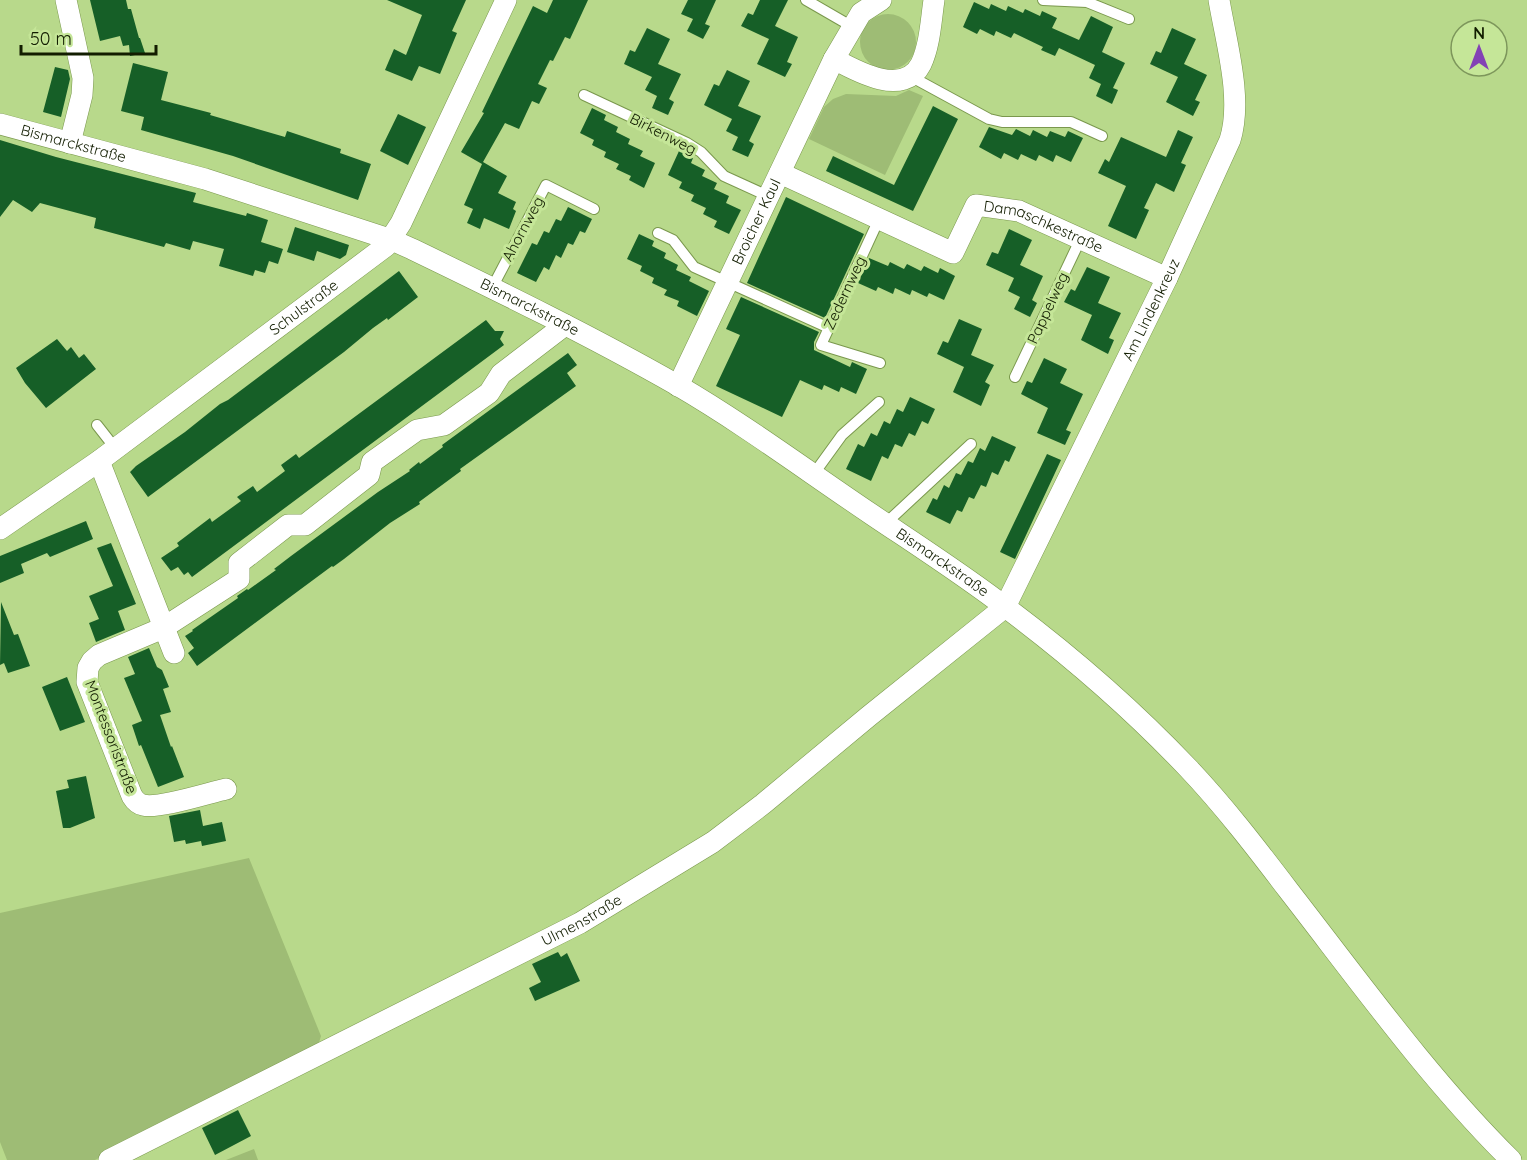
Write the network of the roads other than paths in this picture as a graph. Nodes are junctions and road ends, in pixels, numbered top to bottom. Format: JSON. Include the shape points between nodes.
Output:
{"nodes":[{"id":1,"x":66,"y":0,"type":"edge"},
{"id":2,"x":506,"y":0,"type":"edge"},
{"id":3,"x":806,"y":0,"type":"edge"},
{"id":4,"x":880,"y":0,"type":"edge"},
{"id":5,"x":934,"y":0,"type":"edge"},
{"id":6,"x":1043,"y":0,"type":"edge"},
{"id":7,"x":1219,"y":0,"type":"edge"},
{"id":8,"x":1129,"y":19,"type":"dead end"},
{"id":9,"x":851,"y":26,"type":"junction"},
{"id":10,"x":834,"y":59,"type":"junction"},
{"id":11,"x":910,"y":76,"type":"junction"},
{"id":12,"x":584,"y":95,"type":"dead end"},
{"id":13,"x":0,"y":124,"type":"edge"},
{"id":14,"x":1102,"y":136,"type":"dead end"},
{"id":15,"x":70,"y":143,"type":"junction"},
{"id":16,"x":780,"y":173,"type":"junction"},
{"id":17,"x":768,"y":196,"type":"junction"},
{"id":18,"x":594,"y":209,"type":"dead end"},
{"id":19,"x":879,"y":219,"type":"junction"},
{"id":20,"x":658,"y":233,"type":"dead end"},
{"id":21,"x":1081,"y":238,"type":"junction"},
{"id":22,"x":392,"y":240,"type":"junction"},
{"id":23,"x":1167,"y":278,"type":"junction"},
{"id":24,"x":728,"y":282,"type":"junction"},
{"id":25,"x":492,"y":288,"type":"junction"},
{"id":26,"x":565,"y":325,"type":"junction"},
{"id":27,"x":829,"y":328,"type":"junction"},
{"id":28,"x":880,"y":363,"type":"dead end"},
{"id":29,"x":1015,"y":377,"type":"dead end"},
{"id":30,"x":678,"y":386,"type":"junction"},
{"id":31,"x":879,"y":402,"type":"dead end"},
{"id":32,"x":97,"y":424,"type":"dead end"},
{"id":33,"x":971,"y":444,"type":"dead end"},
{"id":34,"x":107,"y":454,"type":"junction"},
{"id":35,"x":813,"y":475,"type":"junction"},
{"id":36,"x":885,"y":524,"type":"junction"},
{"id":37,"x":0,"y":529,"type":"edge"},
{"id":38,"x":1005,"y":606,"type":"junction"},
{"id":39,"x":163,"y":628,"type":"junction"},
{"id":40,"x":174,"y":653,"type":"dead end"},
{"id":41,"x":226,"y":789,"type":"dead end"},
{"id":42,"x":109,"y":1160,"type":"edge"},
{"id":43,"x":1511,"y":1160,"type":"edge"}],
"edges":[{"from":1,"to":15,"type":"street","via":[[83,78]]},
{"from":2,"to":22,"type":"street","name":"Schulstraße"},
{"from":3,"to":9,"type":"lane"},
{"from":4,"to":9,"type":"street","name":"Broicher Kaul","via":[[861,12]]},
{"from":5,"to":11,"type":"street","via":[[923,57]]},
{"from":6,"to":8,"type":"lane","via":[[1087,2]]},
{"from":7,"to":23,"type":"street","name":"Am Lindenkreuz","via":[[1235,98],[1233,130]]},
{"from":9,"to":10,"type":"street","name":"Broicher Kaul"},
{"from":10,"to":11,"type":"street","via":[[875,78],[896,80]]},
{"from":10,"to":16,"type":"street","name":"Broicher Kaul"},
{"from":11,"to":14,"type":"lane","via":[[989,119],[1071,122]]},
{"from":12,"to":17,"type":"lane","name":"Birkenweg","via":[[692,146],[724,176]]},
{"from":13,"to":15,"type":"street","name":"Bismarckstraße"},
{"from":15,"to":22,"type":"street","name":"Bismarckstraße","via":[[206,179]]},
{"from":16,"to":17,"type":"street","name":"Broicher Kaul"},
{"from":16,"to":19,"type":"street","name":"Damaschkestraße"},
{"from":17,"to":24,"type":"street","name":"Broicher Kaul"},
{"from":18,"to":25,"type":"lane","name":"Ahornweg","via":[[546,185]]},
{"from":19,"to":21,"type":"street","name":"Damaschkestraße","via":[[953,253],[976,205],[1019,211]]},
{"from":19,"to":27,"type":"lane","name":"Zedernweg"},
{"from":20,"to":24,"type":"lane","via":[[673,240],[694,267]]},
{"from":21,"to":23,"type":"street","name":"Damaschkestraße"},
{"from":21,"to":29,"type":"lane","name":"Pappelweg"},
{"from":22,"to":25,"type":"street","name":"Bismarckstraße"},
{"from":22,"to":34,"type":"street","name":"Schulstraße"},
{"from":23,"to":38,"type":"street","name":"Am Lindenkreuz"},
{"from":24,"to":27,"type":"lane"},
{"from":24,"to":30,"type":"street","name":"Broicher Kaul"},
{"from":25,"to":26,"type":"street","name":"Bismarckstraße"},
{"from":26,"to":30,"type":"street","name":"Bismarckstraße"},
{"from":26,"to":39,"type":"street","via":[[501,374],[489,393],[444,425],[417,430],[372,462],[369,475],[304,525],[288,525],[238,563],[239,579]]},
{"from":27,"to":28,"type":"lane","name":"Zedernweg","via":[[821,345]]},
{"from":30,"to":35,"type":"street","name":"Bismarckstraße"},
{"from":31,"to":35,"type":"lane","via":[[839,439]]},
{"from":32,"to":34,"type":"lane"},
{"from":33,"to":36,"type":"lane"},
{"from":34,"to":37,"type":"street","name":"Schulstraße"},
{"from":34,"to":39,"type":"street"},
{"from":35,"to":36,"type":"street","name":"Bismarckstraße"},
{"from":36,"to":38,"type":"street","name":"Bismarckstraße"},
{"from":38,"to":42,"type":"street","name":"Ulmenstraße","via":[[713,842],[550,938]]},
{"from":38,"to":43,"type":"street","name":"Bismarckstraße","via":[[1141,721],[1190,771],[1246,835],[1422,1060]]},
{"from":39,"to":40,"type":"street"},
{"from":39,"to":41,"type":"street","name":"Montessoristraße","via":[[92,661],[86,677],[94,703],[137,802],[156,805]]}]}
